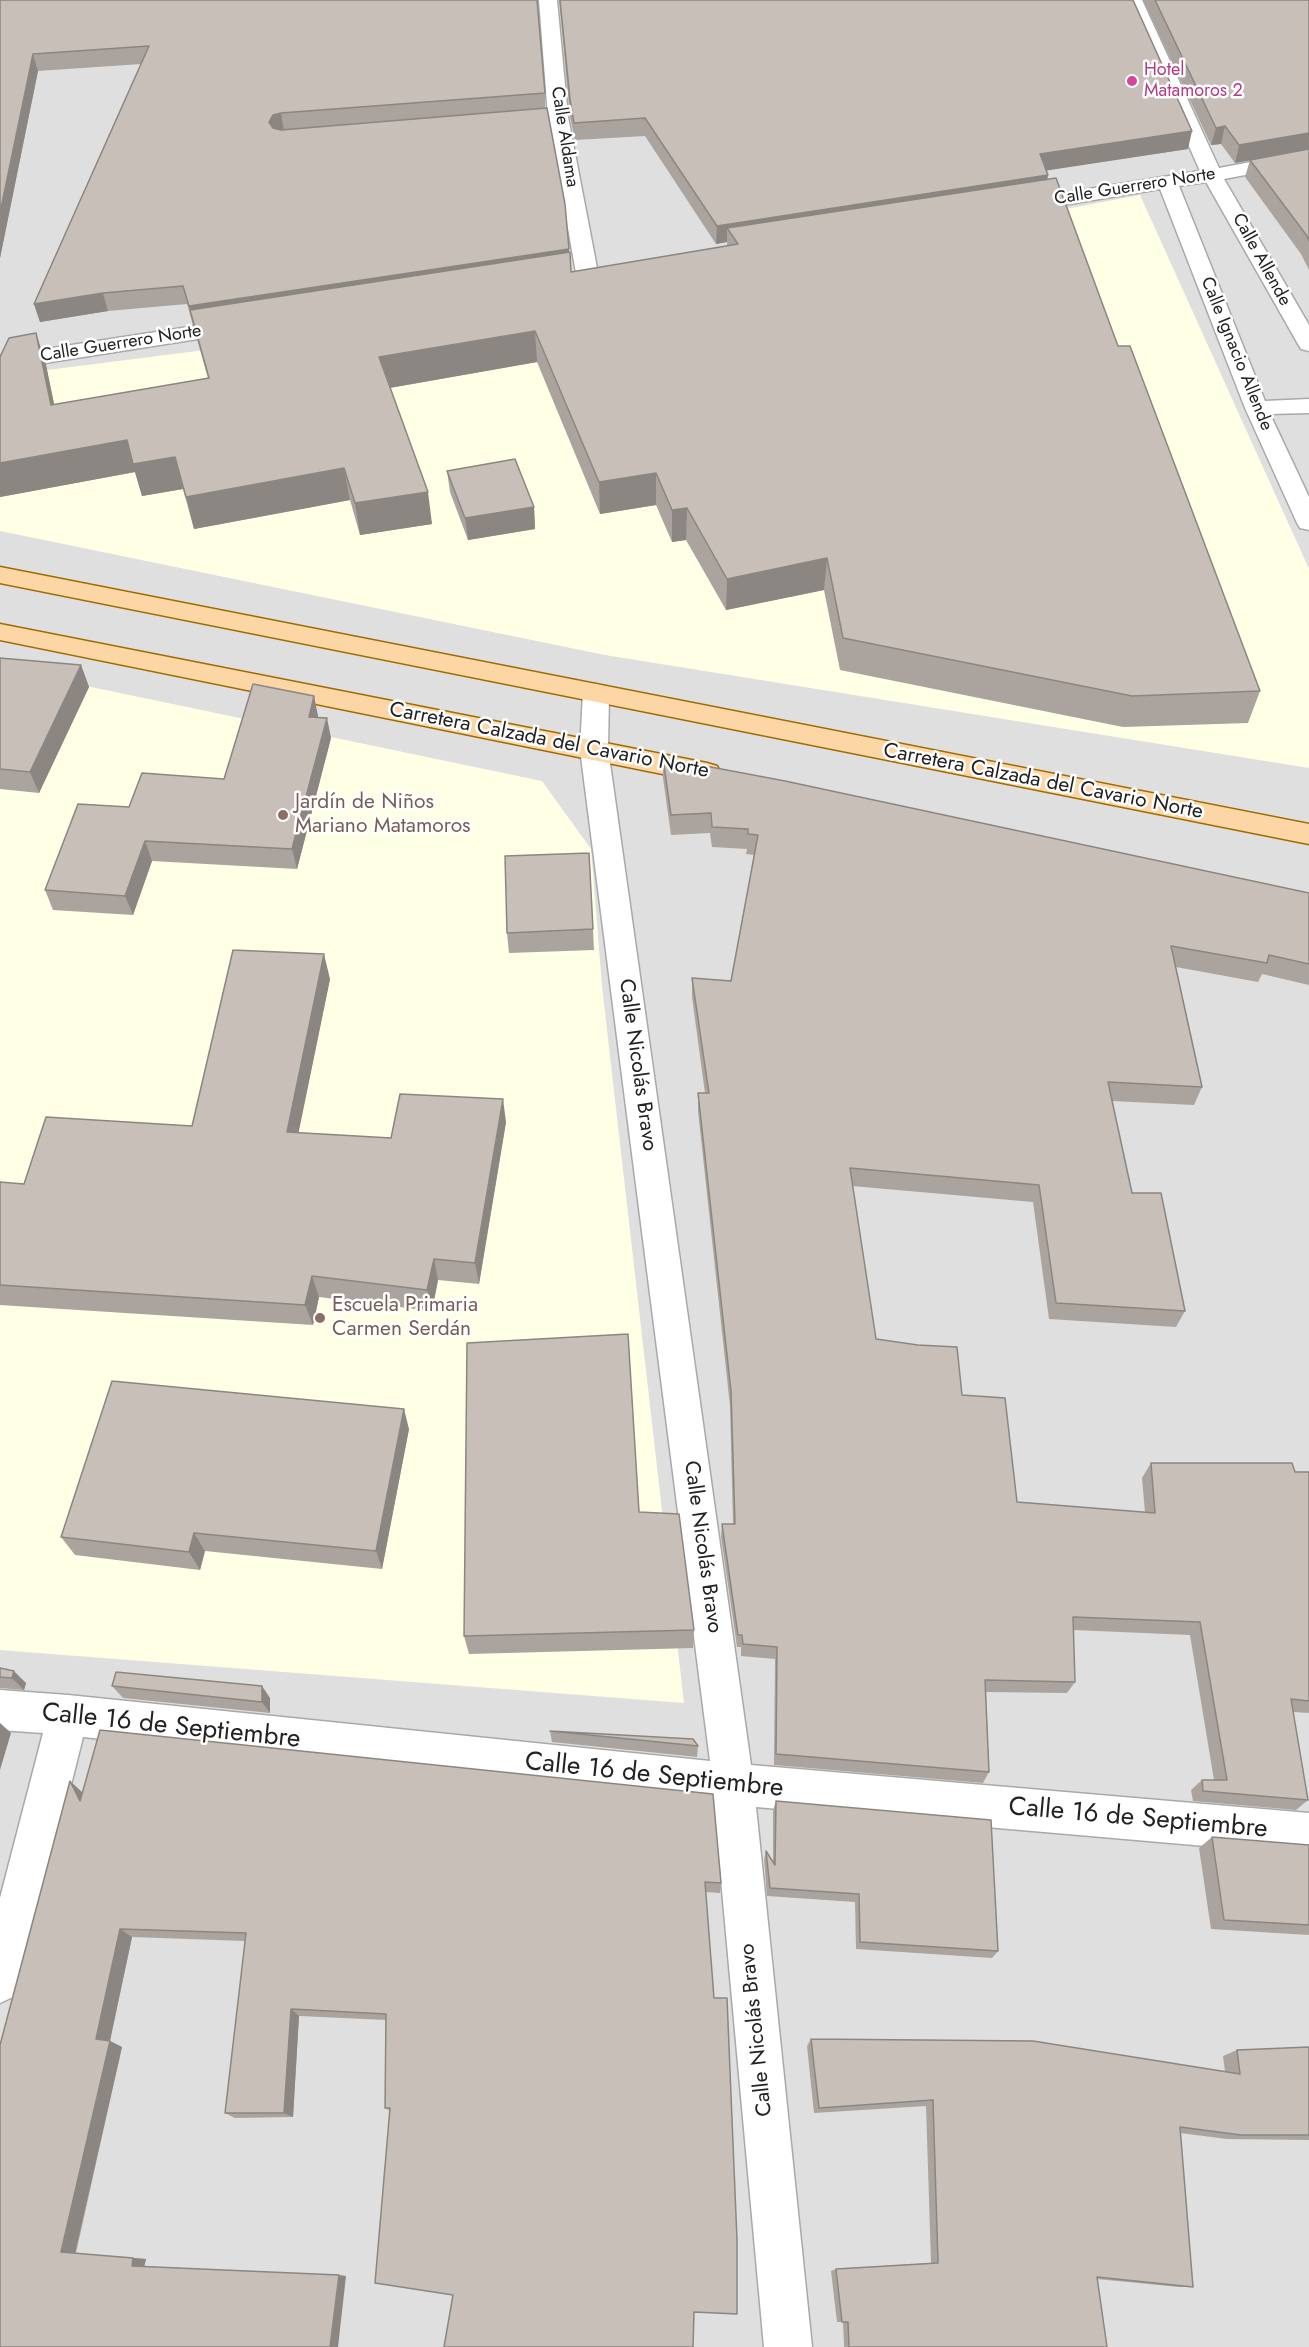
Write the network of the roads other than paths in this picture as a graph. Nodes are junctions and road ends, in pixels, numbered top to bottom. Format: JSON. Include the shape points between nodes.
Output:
{"nodes":[{"id":1,"x":548,"y":0,"type":"edge"},
{"id":2,"x":1133,"y":0,"type":"edge"},
{"id":3,"x":558,"y":117,"type":"junction"},
{"id":4,"x":534,"y":119,"type":"edge"},
{"id":5,"x":1309,"y":156,"type":"edge"},
{"id":6,"x":1212,"y":175,"type":"junction"},
{"id":7,"x":1168,"y":183,"type":"junction"},
{"id":8,"x":1002,"y":209,"type":"edge"},
{"id":9,"x":611,"y":269,"type":"edge"},
{"id":10,"x":587,"y":273,"type":"junction"},
{"id":11,"x":564,"y":277,"type":"edge"},
{"id":12,"x":258,"y":323,"type":"edge"},
{"id":13,"x":1309,"y":344,"type":"edge"},
{"id":14,"x":0,"y":363,"type":"edge"},
{"id":15,"x":1309,"y":406,"type":"edge"},
{"id":16,"x":1256,"y":408,"type":"junction"},
{"id":17,"x":1309,"y":523,"type":"edge"},
{"id":18,"x":0,"y":575,"type":"edge"},
{"id":19,"x":0,"y":632,"type":"edge"},
{"id":20,"x":596,"y":693,"type":"junction"},
{"id":21,"x":594,"y":749,"type":"junction"},
{"id":22,"x":735,"y":779,"type":"edge"},
{"id":23,"x":1309,"y":834,"type":"edge"},
{"id":24,"x":0,"y":1710,"type":"edge"},
{"id":25,"x":68,"y":1715,"type":"junction"},
{"id":26,"x":734,"y":1784,"type":"junction"},
{"id":27,"x":1309,"y":1834,"type":"edge"},
{"id":28,"x":0,"y":1981,"type":"edge"},
{"id":29,"x":788,"y":2347,"type":"edge"}],
"edges":[{"from":1,"to":3,"type":"street","name":"Calle Aldama"},
{"from":2,"to":6,"type":"street"},
{"from":3,"to":4,"type":"street"},
{"from":3,"to":10,"type":"street","name":"Calle Aldama"},
{"from":5,"to":6,"type":"street","name":"Calle Guerrero Norte"},
{"from":6,"to":7,"type":"street","name":"Calle Guerrero Norte"},
{"from":6,"to":13,"type":"street","name":"Calle Allende"},
{"from":7,"to":8,"type":"street","name":"Calle Guerrero Norte"},
{"from":7,"to":16,"type":"street","name":"Calle Ignacio Allende"},
{"from":9,"to":10,"type":"street"},
{"from":10,"to":11,"type":"street"},
{"from":12,"to":14,"type":"street","name":"Calle Guerrero Norte"},
{"from":15,"to":16,"type":"street"},
{"from":16,"to":17,"type":"street","name":"Calle Ignacio Allende"},
{"from":18,"to":20,"type":"main road","name":"Carretera Calzada del Cavario Norte"},
{"from":19,"to":21,"type":"main road","name":"Carretera Calzada del Cavario Norte"},
{"from":20,"to":21,"type":"street","name":"Calle Nicolás Bravo"},
{"from":20,"to":23,"type":"main road","name":"Carretera Calzada del Cavario Norte"},
{"from":21,"to":22,"type":"main road","name":"Carretera Calzada del Cavario Norte"},
{"from":21,"to":26,"type":"street","name":"Calle Nicolás Bravo"},
{"from":24,"to":25,"type":"street","name":"Calle 16 de Septiembre"},
{"from":25,"to":26,"type":"street","name":"Calle 16 de Septiembre"},
{"from":25,"to":28,"type":"street"},
{"from":26,"to":27,"type":"street","name":"Calle 16 de Septiembre"},
{"from":26,"to":29,"type":"street","name":"Calle Nicolás Bravo"}]}
